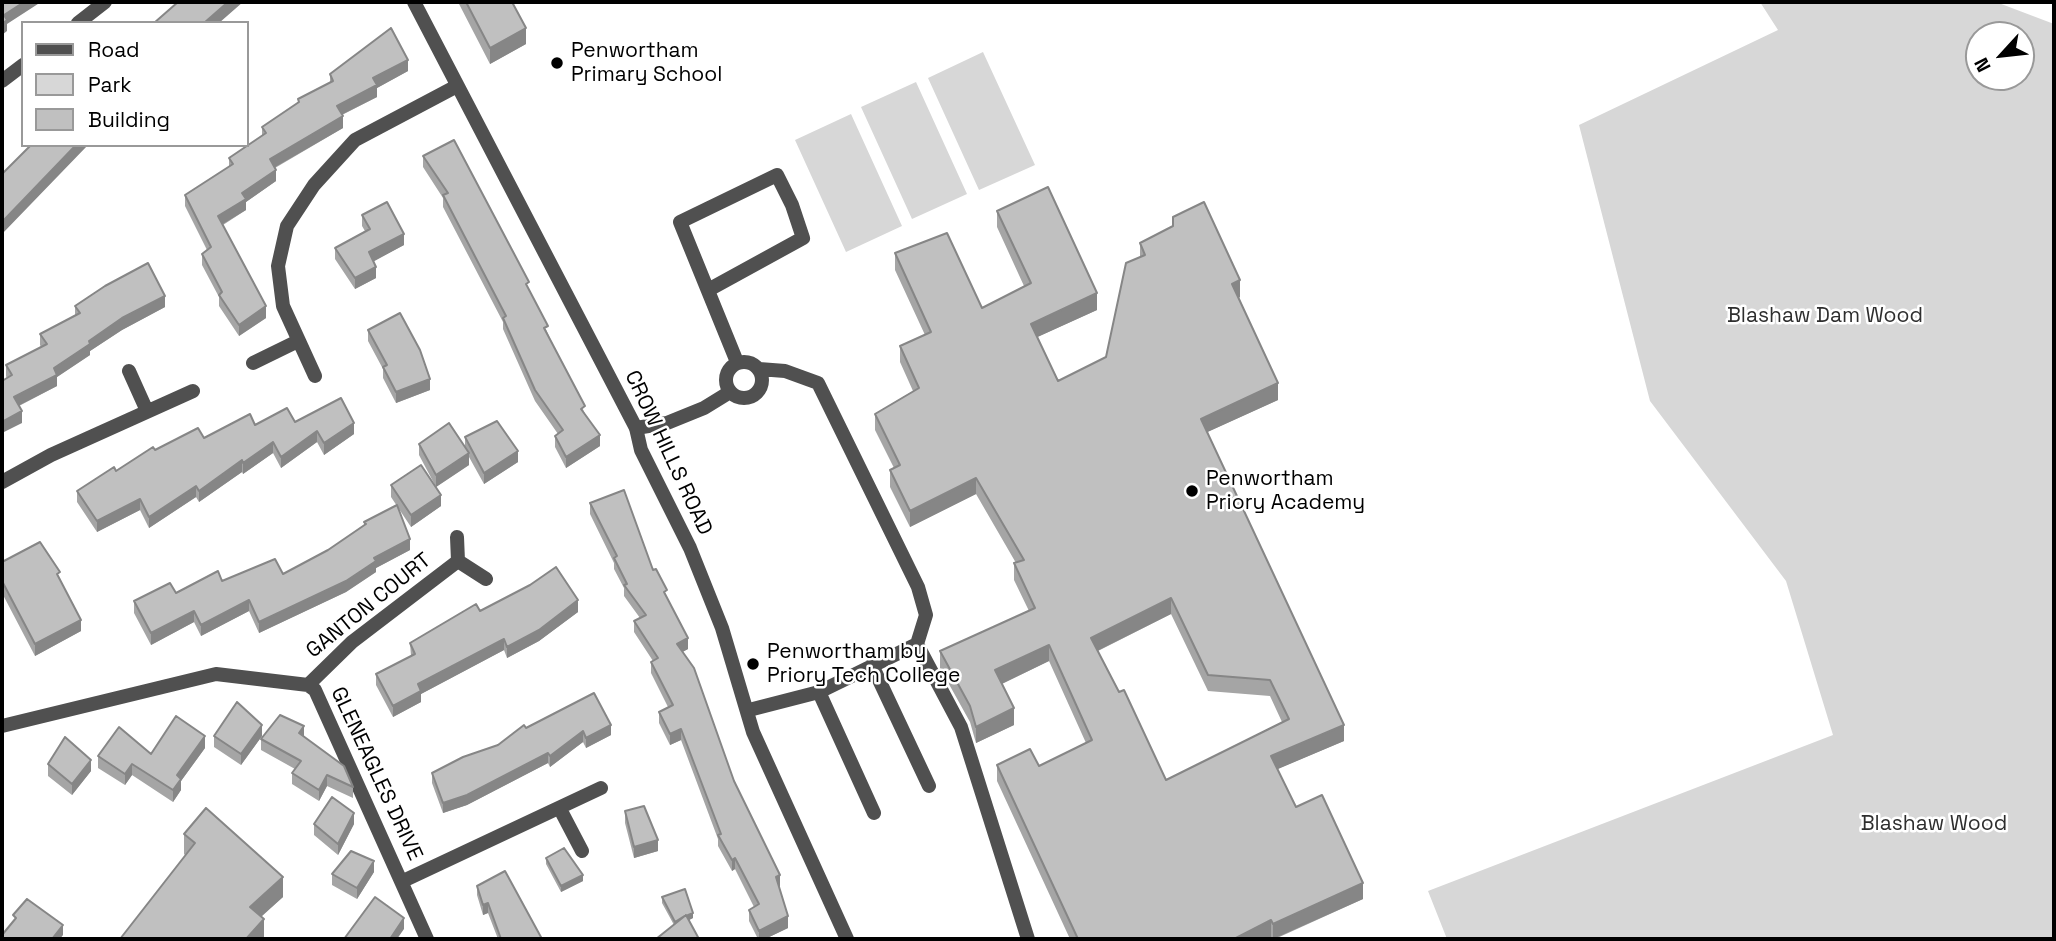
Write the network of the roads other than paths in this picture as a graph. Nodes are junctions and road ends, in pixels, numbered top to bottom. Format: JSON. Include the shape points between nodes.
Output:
{"nodes":[{"id":1,"x":105,"y":2,"type":"edge"},
{"id":2,"x":414,"y":2,"type":"edge"},
{"id":3,"x":81,"y":21,"type":"edge"},
{"id":4,"x":21,"y":67,"type":"edge"},
{"id":5,"x":2,"y":81,"type":"edge"},
{"id":6,"x":457,"y":86,"type":"junction"},
{"id":7,"x":710,"y":289,"type":"junction"},
{"id":8,"x":298,"y":341,"type":"junction"},
{"id":9,"x":737,"y":362,"type":"junction"},
{"id":10,"x":253,"y":363,"type":"dead end"},
{"id":11,"x":759,"y":369,"type":"junction"},
{"id":12,"x":128,"y":371,"type":"dead end"},
{"id":13,"x":315,"y":376,"type":"dead end"},
{"id":14,"x":193,"y":391,"type":"dead end"},
{"id":15,"x":730,"y":392,"type":"junction"},
{"id":16,"x":147,"y":411,"type":"junction"},
{"id":17,"x":636,"y":428,"type":"junction"},
{"id":18,"x":2,"y":482,"type":"edge"},
{"id":19,"x":457,"y":537,"type":"dead end"},
{"id":20,"x":458,"y":561,"type":"junction"},
{"id":21,"x":486,"y":579,"type":"dead end"},
{"id":22,"x":917,"y":644,"type":"junction"},
{"id":23,"x":872,"y":665,"type":"junction"},
{"id":24,"x":308,"y":685,"type":"junction"},
{"id":25,"x":818,"y":692,"type":"junction"},
{"id":26,"x":749,"y":710,"type":"junction"},
{"id":27,"x":2,"y":726,"type":"edge"},
{"id":28,"x":929,"y":786,"type":"dead end"},
{"id":29,"x":601,"y":788,"type":"dead end"},
{"id":30,"x":560,"y":809,"type":"junction"},
{"id":31,"x":874,"y":813,"type":"dead end"},
{"id":32,"x":582,"y":851,"type":"dead end"},
{"id":33,"x":403,"y":881,"type":"junction"},
{"id":34,"x":427,"y":939,"type":"edge"},
{"id":35,"x":847,"y":939,"type":"edge"},
{"id":36,"x":1028,"y":939,"type":"edge"}],
"edges":[{"from":1,"to":3,"type":"street"},
{"from":2,"to":6,"type":"street","name":"CROW HILLS ROAD"},
{"from":4,"to":5,"type":"street"},
{"from":6,"to":8,"type":"street","via":[[355,140],[314,185],[287,226],[278,266],[283,306]]},
{"from":6,"to":17,"type":"street","name":"CROW HILLS ROAD"},
{"from":7,"to":7,"type":"street","via":[[680,222],[777,176],[803,238]]},
{"from":7,"to":9,"type":"street"},
{"from":8,"to":10,"type":"street"},
{"from":8,"to":13,"type":"street"},
{"from":9,"to":11,"type":"street","via":[[749,362]]},
{"from":9,"to":15,"type":"street","via":[[726,376]]},
{"from":11,"to":15,"type":"street","via":[[762,380],[753,396],[741,398]]},
{"from":11,"to":22,"type":"street","via":[[785,371],[818,383],[918,587],[926,615]]},
{"from":12,"to":16,"type":"street"},
{"from":14,"to":16,"type":"street"},
{"from":15,"to":17,"type":"street","via":[[667,423]]},
{"from":16,"to":18,"type":"street"},
{"from":17,"to":26,"type":"street","name":"CROW HILLS ROAD","via":[[641,450],[690,548]]},
{"from":19,"to":20,"type":"street","name":"GANTON COURT"},
{"from":20,"to":21,"type":"street","name":"GANTON COURT"},
{"from":20,"to":24,"type":"street","name":"GANTON COURT","via":[[352,642]]},
{"from":22,"to":23,"type":"street"},
{"from":22,"to":36,"type":"street","via":[[961,727]]},
{"from":23,"to":25,"type":"street"},
{"from":23,"to":28,"type":"street"},
{"from":24,"to":27,"type":"street","name":"GLENEAGLES DRIVE","via":[[216,674]]},
{"from":24,"to":33,"type":"street","name":"GLENEAGLES DRIVE","via":[[315,690]]},
{"from":25,"to":26,"type":"street"},
{"from":25,"to":31,"type":"street"},
{"from":26,"to":35,"type":"street","name":"CROW HILLS ROAD","via":[[753,732]]},
{"from":29,"to":30,"type":"street"},
{"from":30,"to":32,"type":"street"},
{"from":30,"to":33,"type":"street"},
{"from":33,"to":34,"type":"street","name":"GLENEAGLES DRIVE"}]}
